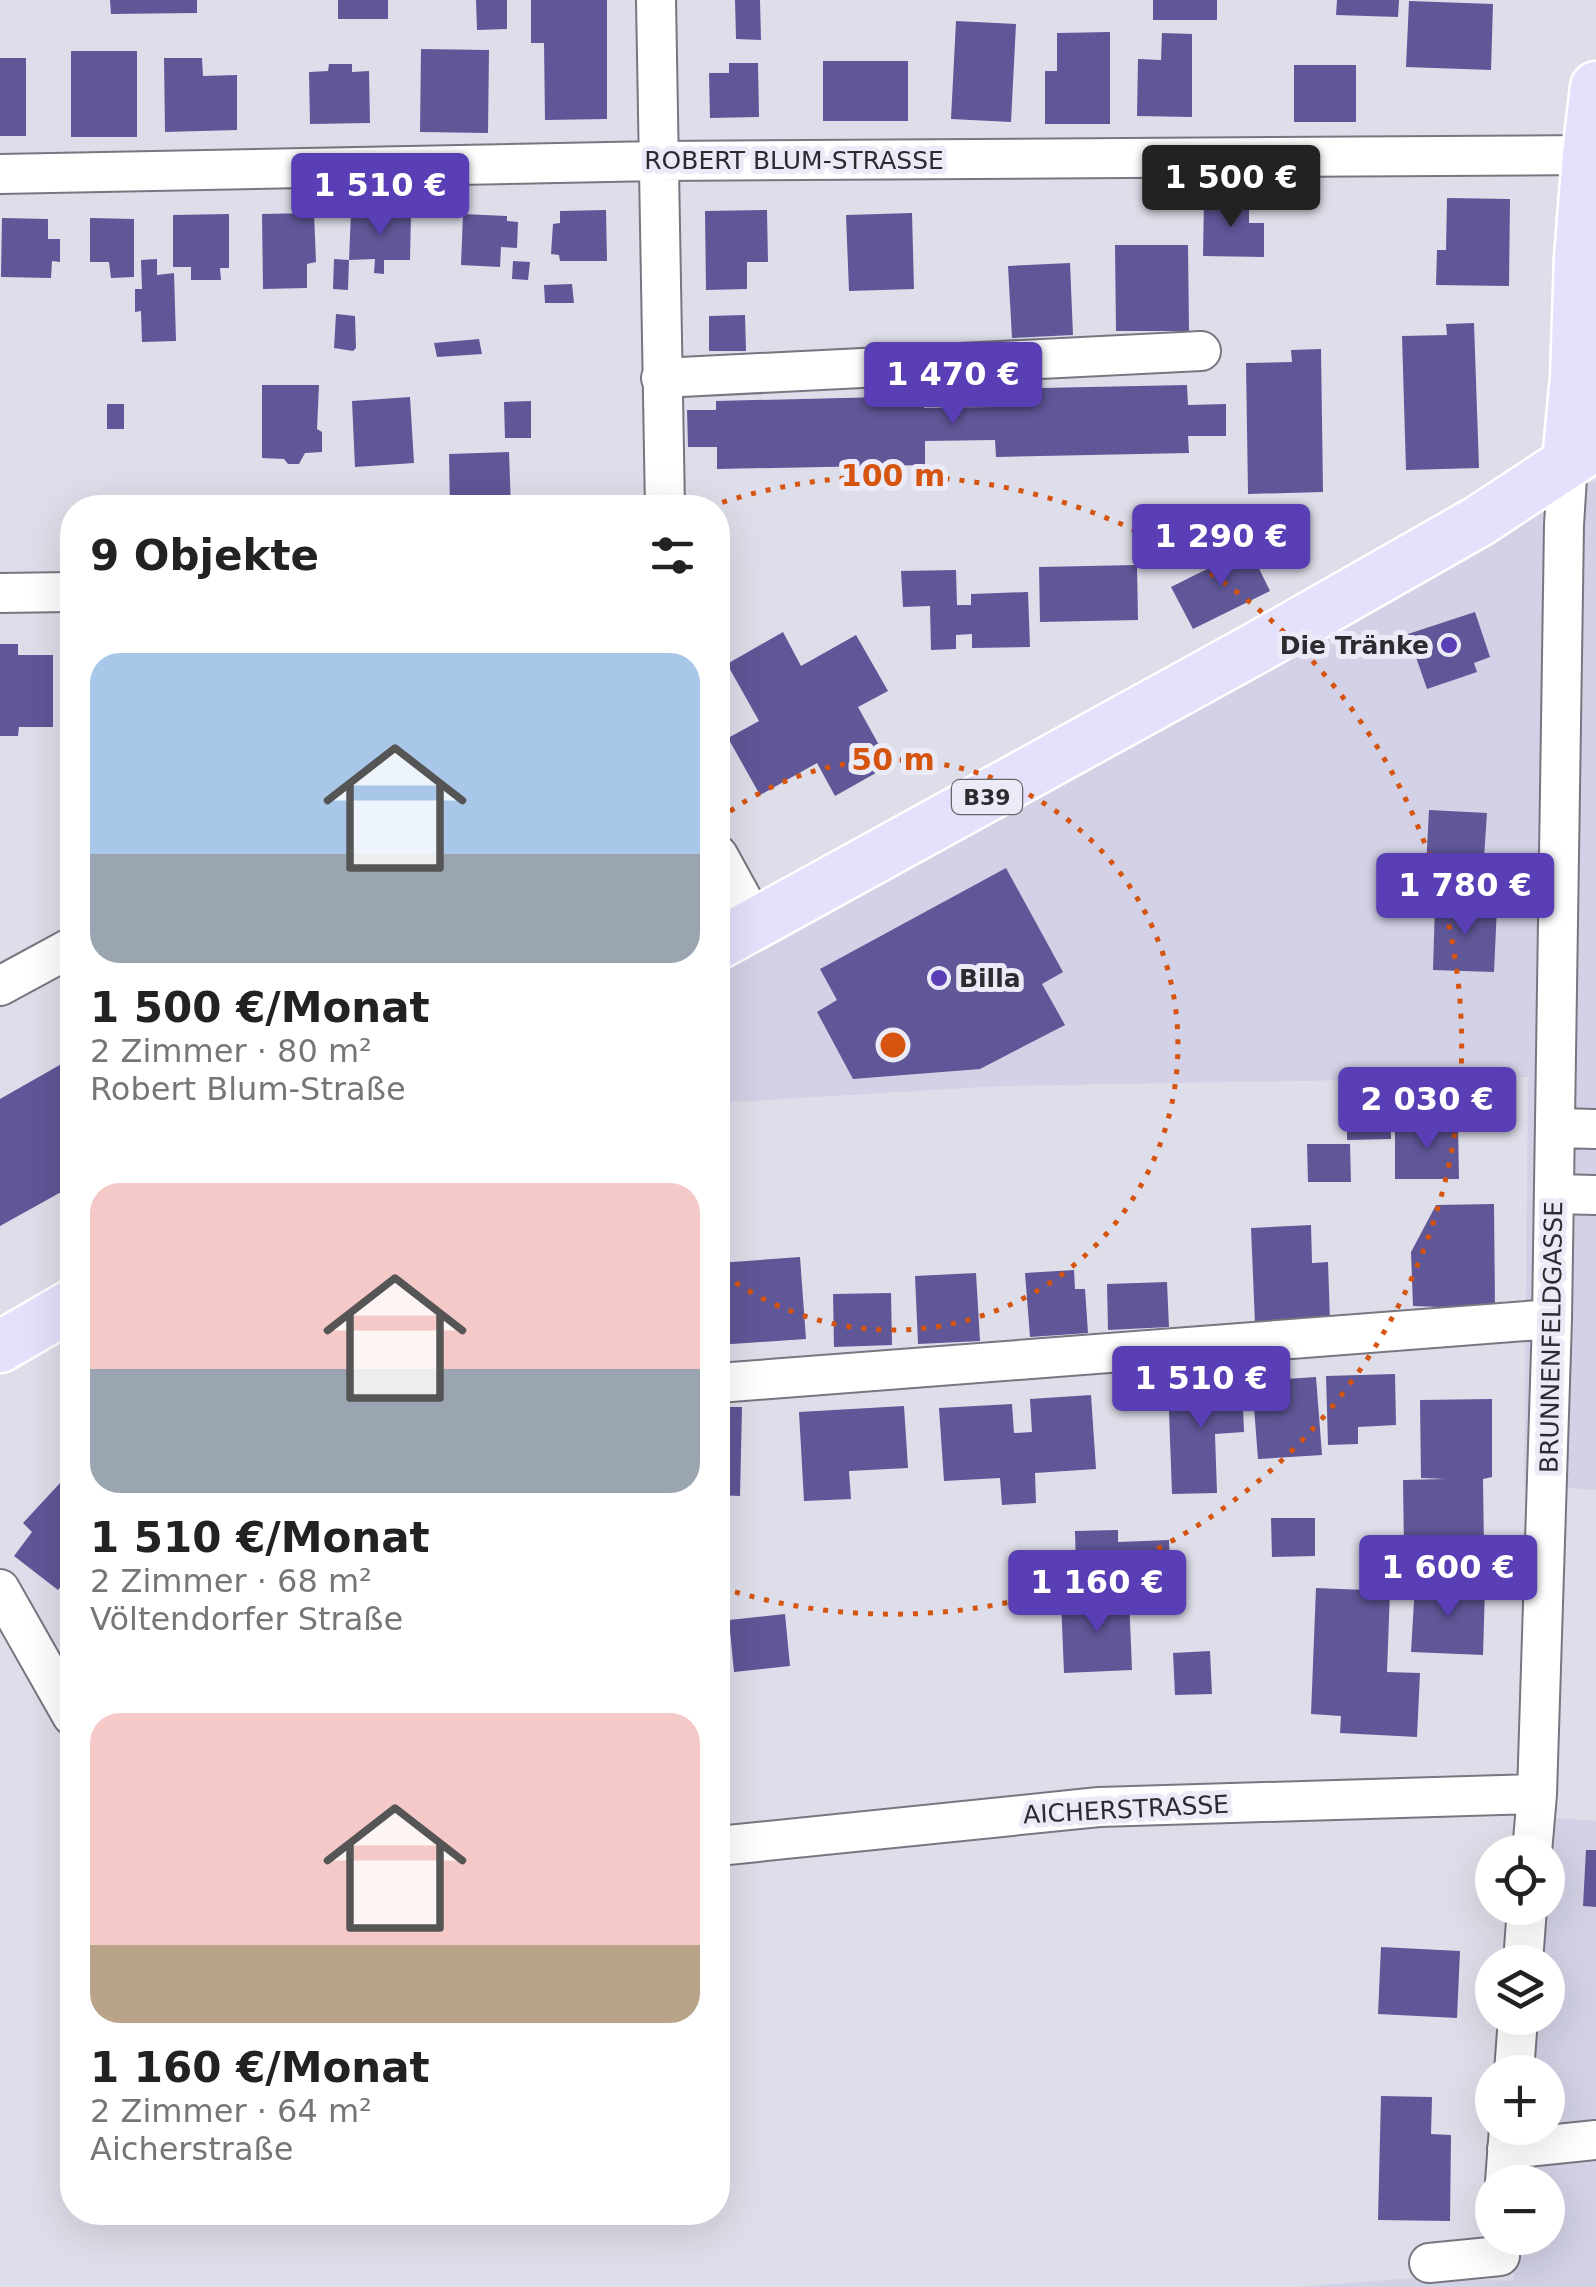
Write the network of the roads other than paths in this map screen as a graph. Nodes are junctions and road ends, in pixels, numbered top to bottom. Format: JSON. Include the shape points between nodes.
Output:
{"nodes":[{"id":1,"x":656,"y":0,"type":"edge"},
{"id":2,"x":1596,"y":86,"type":"edge"},
{"id":3,"x":1588,"y":155,"type":"junction"},
{"id":4,"x":658,"y":160,"type":"junction"},
{"id":5,"x":0,"y":174,"type":"edge"},
{"id":6,"x":1588,"y":269,"type":"edge"},
{"id":7,"x":1201,"y":351,"type":"dead end"},
{"id":8,"x":662,"y":378,"type":"junction"},
{"id":9,"x":1582,"y":452,"type":"edge"},
{"id":10,"x":665,"y":495,"type":"edge"},
{"id":11,"x":60,"y":592,"type":"edge"},
{"id":12,"x":0,"y":593,"type":"edge"},
{"id":13,"x":730,"y":908,"type":"edge"},
{"id":14,"x":736,"y":934,"type":"edge"},
{"id":15,"x":60,"y":953,"type":"edge"},
{"id":16,"x":0,"y":986,"type":"edge"},
{"id":17,"x":1556,"y":1128,"type":"junction"},
{"id":18,"x":1596,"y":1129,"type":"edge"},
{"id":19,"x":1554,"y":1194,"type":"junction"},
{"id":20,"x":1596,"y":1195,"type":"edge"},
{"id":21,"x":60,"y":1312,"type":"edge"},
{"id":22,"x":1552,"y":1319,"type":"junction"},
{"id":23,"x":0,"y":1346,"type":"edge"},
{"id":24,"x":730,"y":1382,"type":"edge"},
{"id":25,"x":0,"y":1589,"type":"edge"},
{"id":26,"x":60,"y":1695,"type":"edge"},
{"id":27,"x":1537,"y":1794,"type":"junction"},
{"id":28,"x":1533,"y":1835,"type":"edge"},
{"id":29,"x":730,"y":1845,"type":"edge"},
{"id":30,"x":1596,"y":2140,"type":"edge"},
{"id":31,"x":1507,"y":2153,"type":"edge"},
{"id":32,"x":1500,"y":2260,"type":"edge"},
{"id":33,"x":1429,"y":2263,"type":"dead end"}],
"edges":[{"from":1,"to":4,"type":"street"},
{"from":2,"to":3,"type":"main road"},
{"from":3,"to":4,"type":"street","name":"ROBERT BLUM-STRASSE"},
{"from":3,"to":6,"type":"main road"},
{"from":4,"to":5,"type":"street","name":"ROBERT BLUM-STRASSE"},
{"from":4,"to":8,"type":"street"},
{"from":6,"to":9,"type":"main road","via":[[1576,377]]},
{"from":7,"to":8,"type":"street"},
{"from":8,"to":10,"type":"street"},
{"from":9,"to":14,"type":"main road","number":"B39","via":[[1273,638]]},
{"from":9,"to":17,"type":"street","name":"BRUNNENFELDGASSE","via":[[1564,525]]},
{"from":11,"to":12,"type":"street"},
{"from":13,"to":14,"type":"street"},
{"from":15,"to":16,"type":"street"},
{"from":17,"to":18,"type":"street"},
{"from":17,"to":19,"type":"street","name":"BRUNNENFELDGASSE"},
{"from":19,"to":20,"type":"street"},
{"from":19,"to":22,"type":"street","name":"BRUNNENFELDGASSE"},
{"from":21,"to":23,"type":"main road"},
{"from":22,"to":24,"type":"street"},
{"from":22,"to":27,"type":"street","name":"BRUNNENFELDGASSE","via":[[1567,1413]]},
{"from":25,"to":26,"type":"street"},
{"from":27,"to":28,"type":"street","name":"BRUNNENFELDGASSE"},
{"from":27,"to":29,"type":"street","name":"AICHERSTRASSE","via":[[1099,1807]]},
{"from":30,"to":31,"type":"street"},
{"from":32,"to":33,"type":"street"}]}
